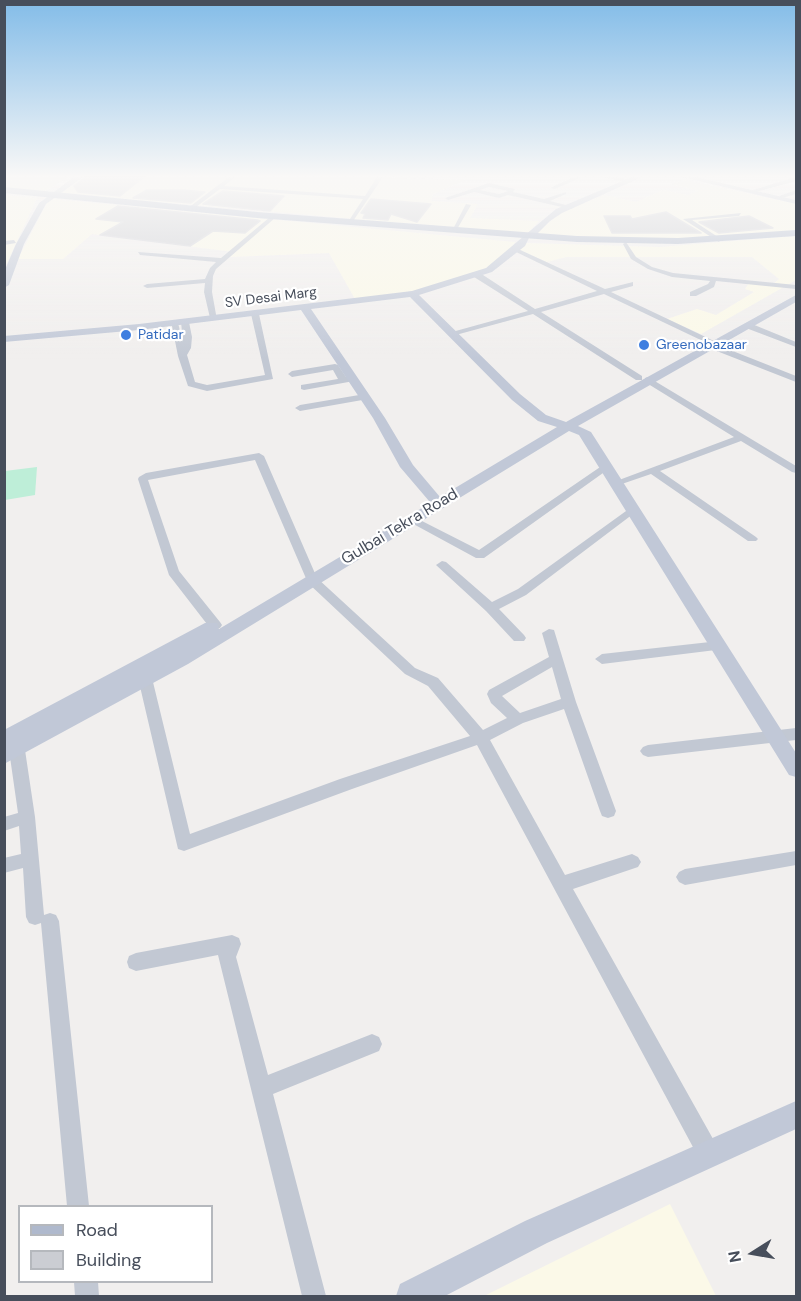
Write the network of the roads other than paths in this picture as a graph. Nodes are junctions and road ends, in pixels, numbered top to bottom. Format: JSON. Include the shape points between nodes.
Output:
{"nodes":[{"id":1,"x":527,"y":237,"type":"edge"},
{"id":2,"x":16,"y":238,"type":"edge"},
{"id":3,"x":24,"y":238,"type":"edge"},
{"id":4,"x":249,"y":238,"type":"edge"},
{"id":5,"x":537,"y":238,"type":"edge"},
{"id":6,"x":545,"y":238,"type":"edge"},
{"id":7,"x":715,"y":238,"type":"edge"},
{"id":8,"x":754,"y":238,"type":"edge"},
{"id":9,"x":767,"y":238,"type":"edge"},
{"id":10,"x":719,"y":240,"type":"junction"},
{"id":11,"x":14,"y":242,"type":"junction"},
{"id":12,"x":4,"y":243,"type":"edge"},
{"id":13,"x":626,"y":244,"type":"junction"},
{"id":14,"x":516,"y":250,"type":"junction"},
{"id":15,"x":140,"y":253,"type":"dead end"},
{"id":16,"x":222,"y":260,"type":"junction"},
{"id":17,"x":4,"y":265,"type":"edge"},
{"id":18,"x":477,"y":275,"type":"junction"},
{"id":19,"x":714,"y":279,"type":"junction"},
{"id":20,"x":209,"y":280,"type":"junction"},
{"id":21,"x":630,"y":284,"type":"dead end"},
{"id":22,"x":4,"y":285,"type":"edge"},
{"id":23,"x":147,"y":286,"type":"dead end"},
{"id":24,"x":604,"y":291,"type":"junction"},
{"id":25,"x":412,"y":294,"type":"junction"},
{"id":26,"x":693,"y":294,"type":"dead end"},
{"id":27,"x":796,"y":297,"type":"edge"},
{"id":28,"x":304,"y":307,"type":"junction"},
{"id":29,"x":535,"y":312,"type":"junction"},
{"id":30,"x":255,"y":314,"type":"junction"},
{"id":31,"x":214,"y":318,"type":"junction"},
{"id":32,"x":185,"y":322,"type":"junction"},
{"id":33,"x":174,"y":323,"type":"junction"},
{"id":34,"x":749,"y":326,"type":"junction"},
{"id":35,"x":455,"y":334,"type":"junction"},
{"id":36,"x":4,"y":339,"type":"edge"},
{"id":37,"x":711,"y":344,"type":"junction"},
{"id":38,"x":796,"y":345,"type":"edge"},
{"id":39,"x":182,"y":356,"type":"junction"},
{"id":40,"x":339,"y":366,"type":"junction"},
{"id":41,"x":292,"y":374,"type":"dead end"},
{"id":42,"x":643,"y":379,"type":"junction"},
{"id":43,"x":796,"y":379,"type":"edge"},
{"id":44,"x":348,"y":381,"type":"junction"},
{"id":45,"x":304,"y":387,"type":"dead end"},
{"id":46,"x":360,"y":398,"type":"junction"},
{"id":47,"x":300,"y":408,"type":"dead end"},
{"id":48,"x":565,"y":424,"type":"junction"},
{"id":49,"x":742,"y":437,"type":"junction"},
{"id":50,"x":606,"y":466,"type":"junction"},
{"id":51,"x":652,"y":470,"type":"junction"},
{"id":52,"x":796,"y":470,"type":"edge"},
{"id":53,"x":616,"y":483,"type":"junction"},
{"id":54,"x":434,"y":498,"type":"junction"},
{"id":55,"x":633,"y":509,"type":"junction"},
{"id":56,"x":412,"y":520,"type":"junction"},
{"id":57,"x":752,"y":539,"type":"dead end"},
{"id":58,"x":442,"y":565,"type":"dead end"},
{"id":59,"x":310,"y":575,"type":"junction"},
{"id":60,"x":491,"y":608,"type":"junction"},
{"id":61,"x":215,"y":625,"type":"junction"},
{"id":62,"x":549,"y":633,"type":"dead end"},
{"id":63,"x":519,"y":638,"type":"dead end"},
{"id":64,"x":719,"y":646,"type":"junction"},
{"id":65,"x":556,"y":659,"type":"junction"},
{"id":66,"x":602,"y":659,"type":"dead end"},
{"id":67,"x":145,"y":678,"type":"junction"},
{"id":68,"x":569,"y":702,"type":"junction"},
{"id":69,"x":518,"y":719,"type":"junction"},
{"id":70,"x":796,"y":734,"type":"edge"},
{"id":71,"x":481,"y":738,"type":"junction"},
{"id":72,"x":777,"y":738,"type":"junction"},
{"id":73,"x":9,"y":748,"type":"edge"},
{"id":74,"x":648,"y":751,"type":"dead end"},
{"id":75,"x":796,"y":769,"type":"edge"},
{"id":76,"x":608,"y":811,"type":"dead end"},
{"id":77,"x":27,"y":817,"type":"junction"},
{"id":78,"x":4,"y":824,"type":"edge"},
{"id":79,"x":796,"y":858,"type":"edge"},
{"id":80,"x":29,"y":859,"type":"junction"},
{"id":81,"x":632,"y":862,"type":"dead end"},
{"id":82,"x":4,"y":866,"type":"edge"},
{"id":83,"x":685,"y":877,"type":"dead end"},
{"id":84,"x":560,"y":885,"type":"junction"},
{"id":85,"x":136,"y":962,"type":"dead end"},
{"id":86,"x":372,"y":1044,"type":"dead end"},
{"id":87,"x":260,"y":1088,"type":"junction"},
{"id":88,"x":796,"y":1115,"type":"edge"},
{"id":89,"x":709,"y":1154,"type":"junction"},
{"id":90,"x":78,"y":1205,"type":"edge"},
{"id":91,"x":314,"y":1296,"type":"edge"},
{"id":92,"x":412,"y":1296,"type":"edge"}],
"edges":[{"from":1,"to":14,"type":"main road","name":"SV Desai Marg"},
{"from":2,"to":11,"type":"main road"},
{"from":3,"to":22,"type":"main road"},
{"from":4,"to":16,"type":"street"},
{"from":5,"to":13,"type":"main road"},
{"from":6,"to":10,"type":"main road"},
{"from":7,"to":10,"type":"street"},
{"from":8,"to":10,"type":"main road"},
{"from":9,"to":13,"type":"main road"},
{"from":11,"to":12,"type":"street"},
{"from":11,"to":17,"type":"main road"},
{"from":13,"to":19,"type":"street","via":[[633,258],[650,268],[672,275]]},
{"from":14,"to":18,"type":"main road","name":"SV Desai Marg"},
{"from":14,"to":24,"type":"street"},
{"from":15,"to":16,"type":"street"},
{"from":16,"to":20,"type":"street","via":[[213,268]]},
{"from":18,"to":25,"type":"main road","name":"SV Desai Marg"},
{"from":18,"to":29,"type":"street"},
{"from":19,"to":26,"type":"street","via":[[711,285]]},
{"from":19,"to":27,"type":"street"},
{"from":20,"to":23,"type":"street","via":[[166,280]]},
{"from":20,"to":31,"type":"street"},
{"from":21,"to":24,"type":"street"},
{"from":24,"to":29,"type":"street"},
{"from":24,"to":37,"type":"street"},
{"from":25,"to":28,"type":"main road","name":"SV Desai Marg"},
{"from":25,"to":35,"type":"main road"},
{"from":27,"to":34,"type":"main road","name":"Gulbai Tekra Road"},
{"from":27,"to":37,"type":"main road","name":"Gulbai Tekra Road"},
{"from":28,"to":30,"type":"main road","name":"SV Desai Marg"},
{"from":28,"to":40,"type":"main road"},
{"from":29,"to":35,"type":"street"},
{"from":29,"to":42,"type":"street"},
{"from":30,"to":31,"type":"main road","name":"SV Desai Marg"},
{"from":30,"to":39,"type":"street","via":[[270,377],[207,388],[191,384]]},
{"from":31,"to":32,"type":"main road","name":"SV Desai Marg"},
{"from":32,"to":33,"type":"main road","name":"SV Desai Marg"},
{"from":32,"to":39,"type":"street","via":[[188,337]]},
{"from":33,"to":36,"type":"main road","name":"SV Desai Marg"},
{"from":33,"to":39,"type":"street"},
{"from":34,"to":37,"type":"main road","name":"Gulbai Tekra Road"},
{"from":34,"to":38,"type":"street"},
{"from":35,"to":48,"type":"main road","via":[[516,397],[542,418]]},
{"from":37,"to":42,"type":"main road","name":"Gulbai Tekra Road"},
{"from":37,"to":43,"type":"street"},
{"from":40,"to":41,"type":"street"},
{"from":40,"to":44,"type":"main road"},
{"from":42,"to":48,"type":"main road","name":"Gulbai Tekra Road"},
{"from":42,"to":49,"type":"street"},
{"from":44,"to":45,"type":"street"},
{"from":44,"to":46,"type":"main road"},
{"from":46,"to":47,"type":"street"},
{"from":46,"to":54,"type":"main road","via":[[407,467]]},
{"from":48,"to":50,"type":"main road","via":[[584,432]]},
{"from":48,"to":54,"type":"main road","name":"Gulbai Tekra Road"},
{"from":48,"to":56,"type":"main road","name":"Gulbai Tekra Road"},
{"from":49,"to":51,"type":"street"},
{"from":49,"to":52,"type":"street"},
{"from":50,"to":53,"type":"main road"},
{"from":50,"to":56,"type":"street","via":[[480,555]]},
{"from":51,"to":53,"type":"street"},
{"from":51,"to":57,"type":"street"},
{"from":53,"to":55,"type":"main road"},
{"from":54,"to":59,"type":"main road","name":"Gulbai Tekra Road"},
{"from":55,"to":60,"type":"street","via":[[522,592]]},
{"from":55,"to":64,"type":"main road"},
{"from":56,"to":59,"type":"main road","name":"Gulbai Tekra Road"},
{"from":58,"to":60,"type":"street"},
{"from":59,"to":61,"type":"main road","name":"Gulbai Tekra Road"},
{"from":59,"to":61,"type":"street","via":[[259,456],[146,476],[143,479],[173,572]]},
{"from":59,"to":67,"type":"main road","name":"Gulbai Tekra Road","via":[[182,659]]},
{"from":59,"to":71,"type":"street","via":[[410,671],[433,682]]},
{"from":60,"to":63,"type":"street"},
{"from":61,"to":73,"type":"main road","name":"Gulbai Tekra Road"},
{"from":62,"to":65,"type":"street"},
{"from":64,"to":66,"type":"street"},
{"from":64,"to":72,"type":"main road"},
{"from":65,"to":68,"type":"street"},
{"from":65,"to":69,"type":"street","via":[[494,694]]},
{"from":67,"to":71,"type":"street","via":[[184,844]]},
{"from":67,"to":73,"type":"main road","name":"Gulbai Tekra Road"},
{"from":68,"to":69,"type":"street"},
{"from":68,"to":76,"type":"street"},
{"from":69,"to":71,"type":"street"},
{"from":70,"to":72,"type":"street"},
{"from":71,"to":84,"type":"street"},
{"from":72,"to":74,"type":"street"},
{"from":72,"to":75,"type":"main road"},
{"from":73,"to":77,"type":"street"},
{"from":77,"to":78,"type":"street"},
{"from":77,"to":80,"type":"street"},
{"from":79,"to":83,"type":"street"},
{"from":80,"to":82,"type":"street"},
{"from":80,"to":90,"type":"street","via":[[42,919]]},
{"from":81,"to":84,"type":"street"},
{"from":84,"to":89,"type":"street"},
{"from":85,"to":87,"type":"street","via":[[232,944],[227,957]]},
{"from":86,"to":87,"type":"street"},
{"from":87,"to":91,"type":"street"},
{"from":88,"to":89,"type":"main road"},
{"from":89,"to":92,"type":"main road","via":[[536,1232]]}]}
